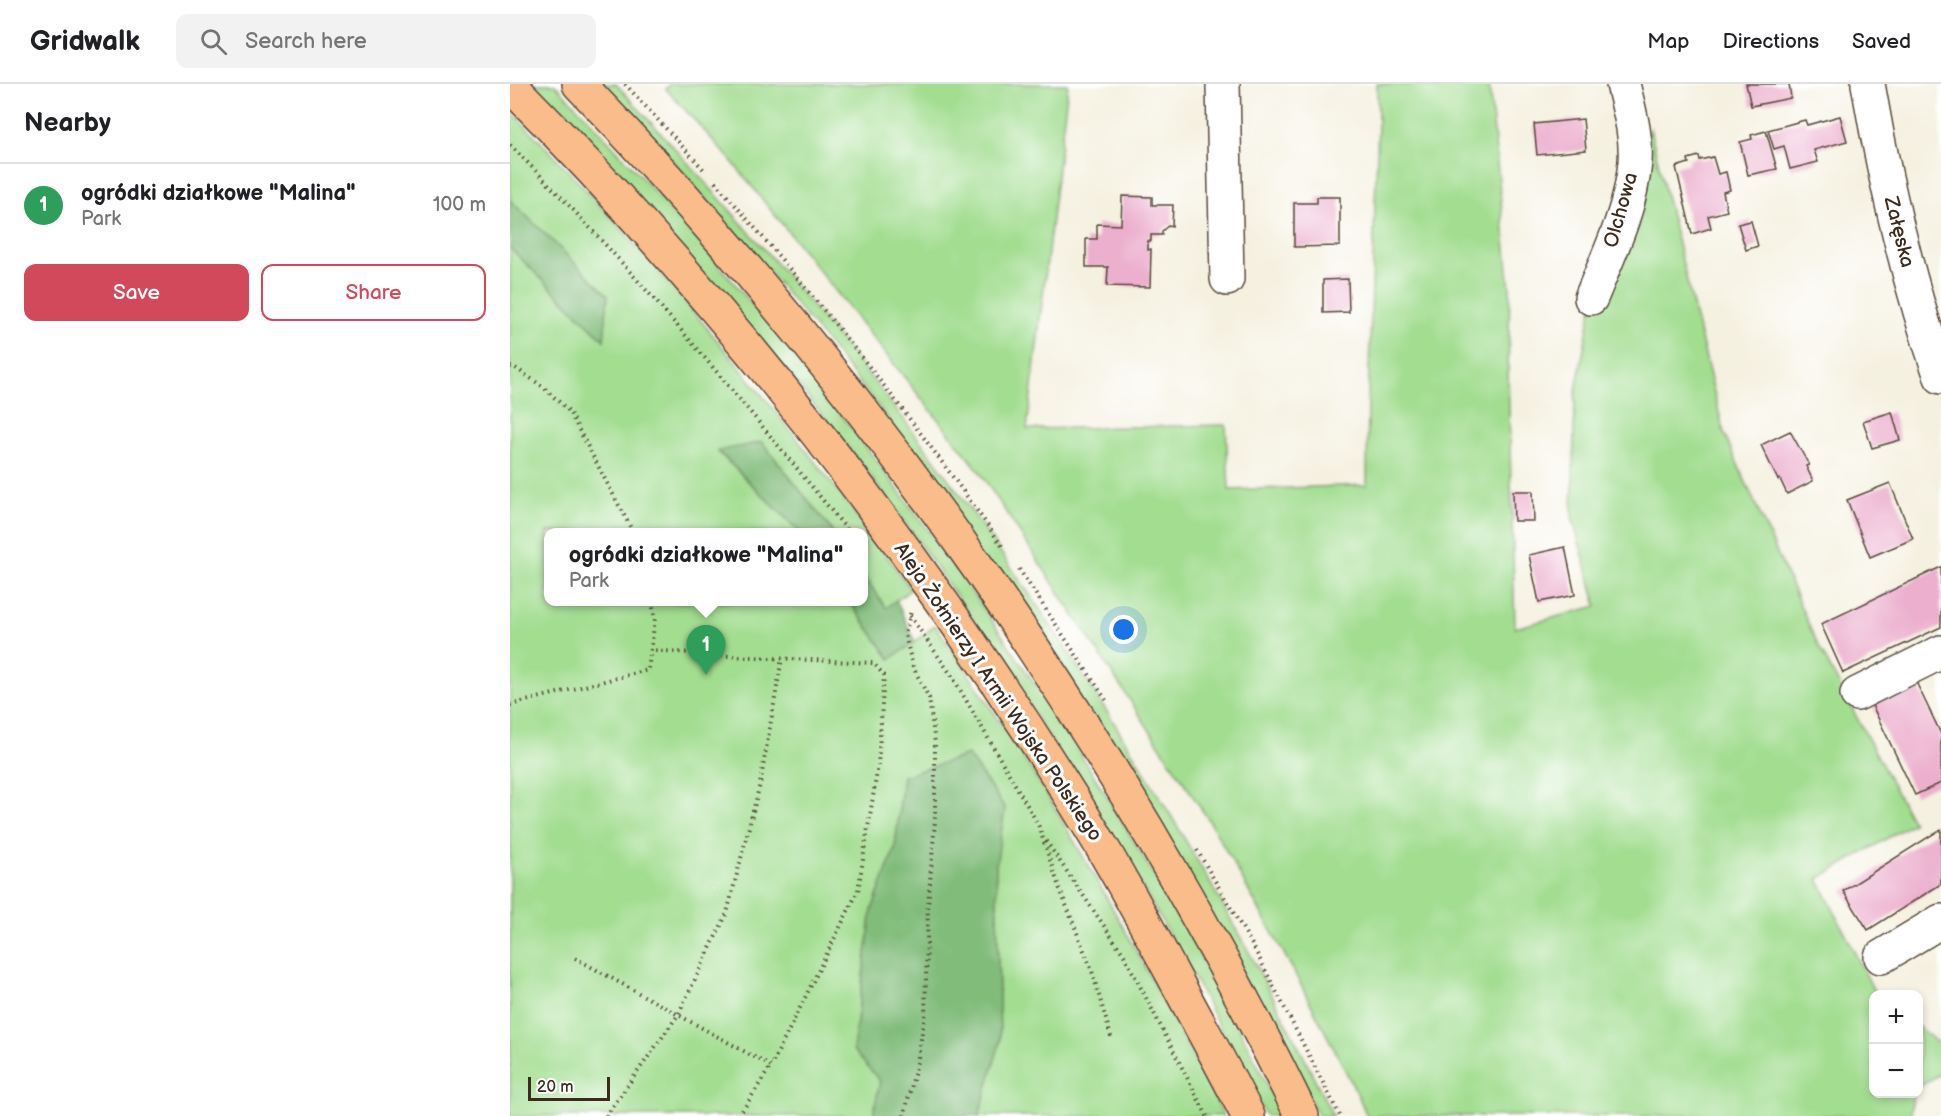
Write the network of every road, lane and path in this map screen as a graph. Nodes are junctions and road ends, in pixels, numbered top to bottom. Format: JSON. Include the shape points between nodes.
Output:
{"nodes":[{"id":1,"x":510,"y":84,"type":"edge"},
{"id":2,"x":579,"y":84,"type":"edge"},
{"id":3,"x":1223,"y":84,"type":"edge"},
{"id":4,"x":1623,"y":84,"type":"edge"},
{"id":5,"x":1868,"y":84,"type":"edge"},
{"id":6,"x":510,"y":144,"type":"edge"},
{"id":7,"x":1227,"y":279,"type":"dead end"},
{"id":8,"x":1591,"y":298,"type":"dead end"},
{"id":9,"x":510,"y":367,"type":"edge"},
{"id":10,"x":1941,"y":377,"type":"edge"},
{"id":11,"x":631,"y":528,"type":"edge"},
{"id":12,"x":846,"y":528,"type":"edge"},
{"id":13,"x":920,"y":572,"type":"junction"},
{"id":14,"x":653,"y":606,"type":"edge"},
{"id":15,"x":910,"y":616,"type":"junction"},
{"id":16,"x":651,"y":650,"type":"junction"},
{"id":17,"x":1941,"y":652,"type":"edge"},
{"id":18,"x":782,"y":658,"type":"junction"},
{"id":19,"x":1857,"y":694,"type":"dead end"},
{"id":20,"x":510,"y":705,"type":"edge"},
{"id":21,"x":1042,"y":835,"type":"junction"},
{"id":22,"x":1941,"y":921,"type":"edge"},
{"id":23,"x":1881,"y":957,"type":"dead end"},
{"id":24,"x":575,"y":958,"type":"dead end"},
{"id":25,"x":678,"y":1015,"type":"junction"},
{"id":26,"x":1112,"y":1040,"type":"dead end"},
{"id":27,"x":771,"y":1066,"type":"junction"},
{"id":28,"x":606,"y":1116,"type":"edge"},
{"id":29,"x":739,"y":1116,"type":"edge"},
{"id":30,"x":904,"y":1116,"type":"edge"},
{"id":31,"x":1207,"y":1116,"type":"edge"},
{"id":32,"x":1248,"y":1116,"type":"edge"},
{"id":33,"x":1302,"y":1116,"type":"edge"}],
"edges":[{"from":1,"to":13,"type":"main road","name":"Aleja Żołnierzy I Armii Wojska Polskiego","via":[[733,329],[856,483]]},
{"from":2,"to":33,"type":"main road","via":[[710,226],[832,373],[1000,599],[1178,880]]},
{"from":3,"to":7,"type":"street"},
{"from":4,"to":8,"type":"street","name":"Olchowa","via":[[1635,160],[1631,191]]},
{"from":5,"to":10,"type":"street","name":"Załęska","via":[[1897,223]]},
{"from":6,"to":12,"type":"path","via":[[670,315]]},
{"from":9,"to":11,"type":"path","via":[[542,386],[569,411]]},
{"from":13,"to":15,"type":"path"},
{"from":13,"to":32,"type":"main road","name":"Aleja Żołnierzy I Armii Wojska Polskiego","via":[[1086,820]]},
{"from":14,"to":16,"type":"path"},
{"from":15,"to":21,"type":"path","via":[[999,752]]},
{"from":15,"to":30,"type":"path","via":[[905,635],[913,667],[928,698],[935,743],[935,810],[925,1015]]},
{"from":16,"to":18,"type":"path"},
{"from":16,"to":20,"type":"path","via":[[648,670]]},
{"from":17,"to":19,"type":"street"},
{"from":18,"to":25,"type":"path","via":[[760,784],[727,913]]},
{"from":18,"to":27,"type":"path","via":[[873,663],[884,675],[878,765],[858,891]]},
{"from":21,"to":26,"type":"path","via":[[1092,971]]},
{"from":21,"to":31,"type":"path","via":[[1124,955]]},
{"from":22,"to":23,"type":"street"},
{"from":24,"to":25,"type":"path"},
{"from":25,"to":27,"type":"path"},
{"from":25,"to":28,"type":"path"},
{"from":27,"to":29,"type":"path"}]}
